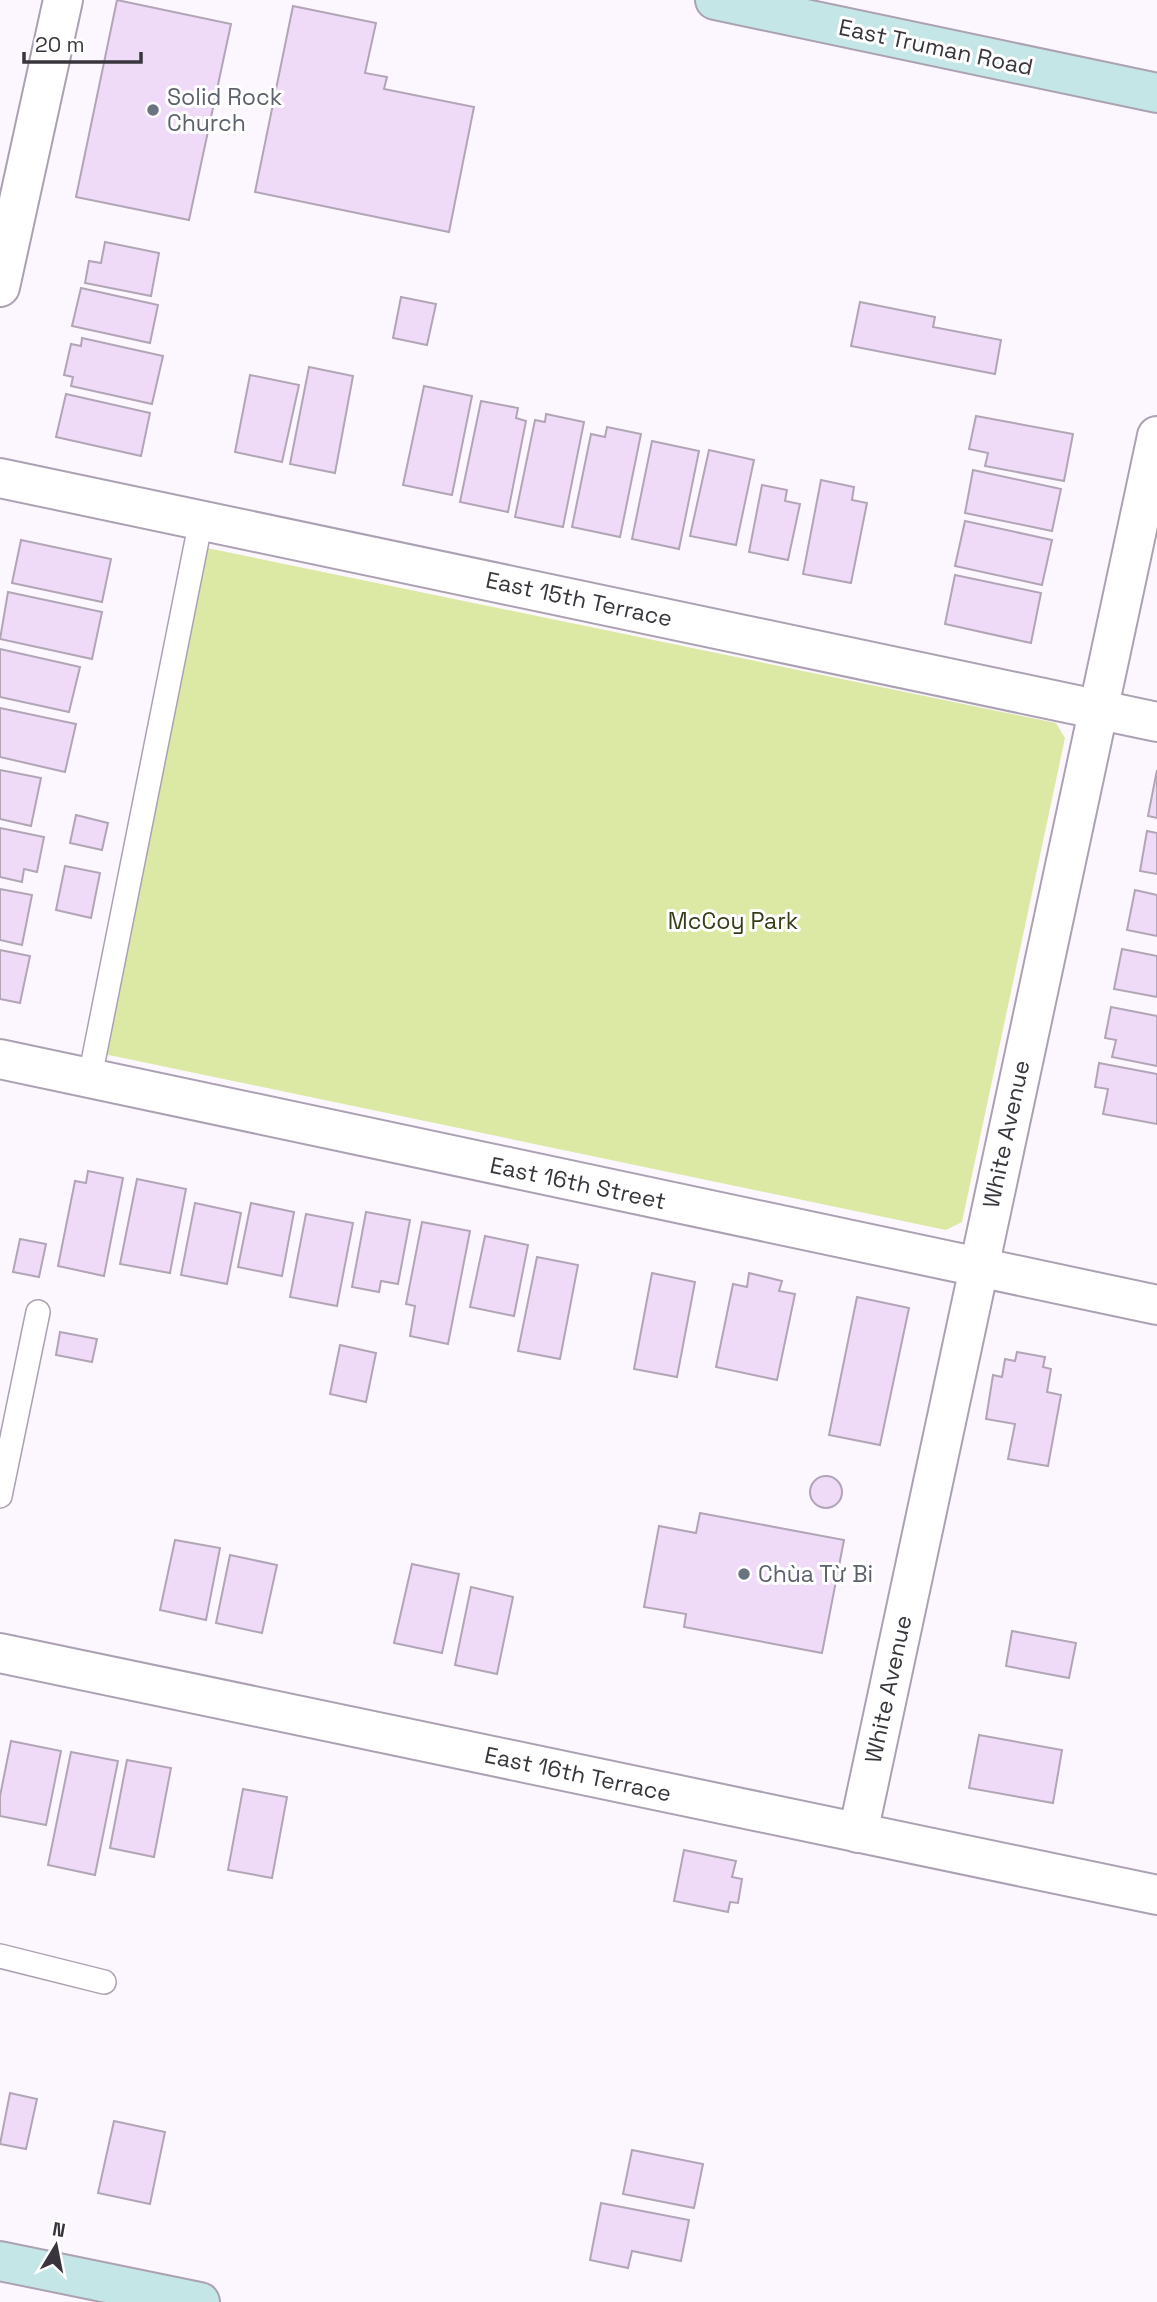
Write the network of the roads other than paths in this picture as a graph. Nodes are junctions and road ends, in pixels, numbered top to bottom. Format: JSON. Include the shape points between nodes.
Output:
{"nodes":[{"id":1,"x":63,"y":0,"type":"edge"},
{"id":2,"x":715,"y":0,"type":"edge"},
{"id":3,"x":1157,"y":93,"type":"edge"},
{"id":4,"x":0,"y":286,"type":"edge"},
{"id":5,"x":1157,"y":440,"type":"edge"},
{"id":6,"x":0,"y":478,"type":"edge"},
{"id":7,"x":201,"y":520,"type":"junction"},
{"id":8,"x":1097,"y":709,"type":"junction"},
{"id":9,"x":1157,"y":722,"type":"edge"},
{"id":10,"x":0,"y":1059,"type":"edge"},
{"id":11,"x":90,"y":1077,"type":"junction"},
{"id":12,"x":977,"y":1269,"type":"junction"},
{"id":13,"x":1157,"y":1306,"type":"edge"},
{"id":14,"x":38,"y":1312,"type":"dead end"},
{"id":15,"x":0,"y":1496,"type":"edge"},
{"id":16,"x":0,"y":1653,"type":"edge"},
{"id":17,"x":858,"y":1833,"type":"junction"},
{"id":18,"x":1157,"y":1895,"type":"edge"},
{"id":19,"x":0,"y":1956,"type":"edge"},
{"id":20,"x":104,"y":1982,"type":"dead end"},
{"id":21,"x":0,"y":2261,"type":"edge"},
{"id":22,"x":155,"y":2297,"type":"edge"},
{"id":23,"x":200,"y":2302,"type":"edge"}],
"edges":[{"from":1,"to":4,"type":"street"},
{"from":2,"to":3,"type":"main road","name":"East Truman Road"},
{"from":5,"to":8,"type":"street","name":"White Avenue"},
{"from":6,"to":7,"type":"street","name":"East 15th Terrace"},
{"from":7,"to":8,"type":"street","name":"East 15th Terrace"},
{"from":7,"to":11,"type":"lane"},
{"from":8,"to":9,"type":"street","name":"East 15th Terrace"},
{"from":8,"to":12,"type":"street","name":"White Avenue"},
{"from":10,"to":11,"type":"street","name":"East 16th Street"},
{"from":11,"to":12,"type":"street","name":"East 16th Street"},
{"from":12,"to":13,"type":"street","name":"East 16th Street"},
{"from":12,"to":17,"type":"street","name":"White Avenue"},
{"from":14,"to":15,"type":"lane"},
{"from":16,"to":17,"type":"street","name":"East 16th Terrace"},
{"from":17,"to":18,"type":"street","name":"East 16th Terrace"},
{"from":19,"to":20,"type":"lane"},
{"from":21,"to":22,"type":"main road"},
{"from":22,"to":23,"type":"main road"}]}
